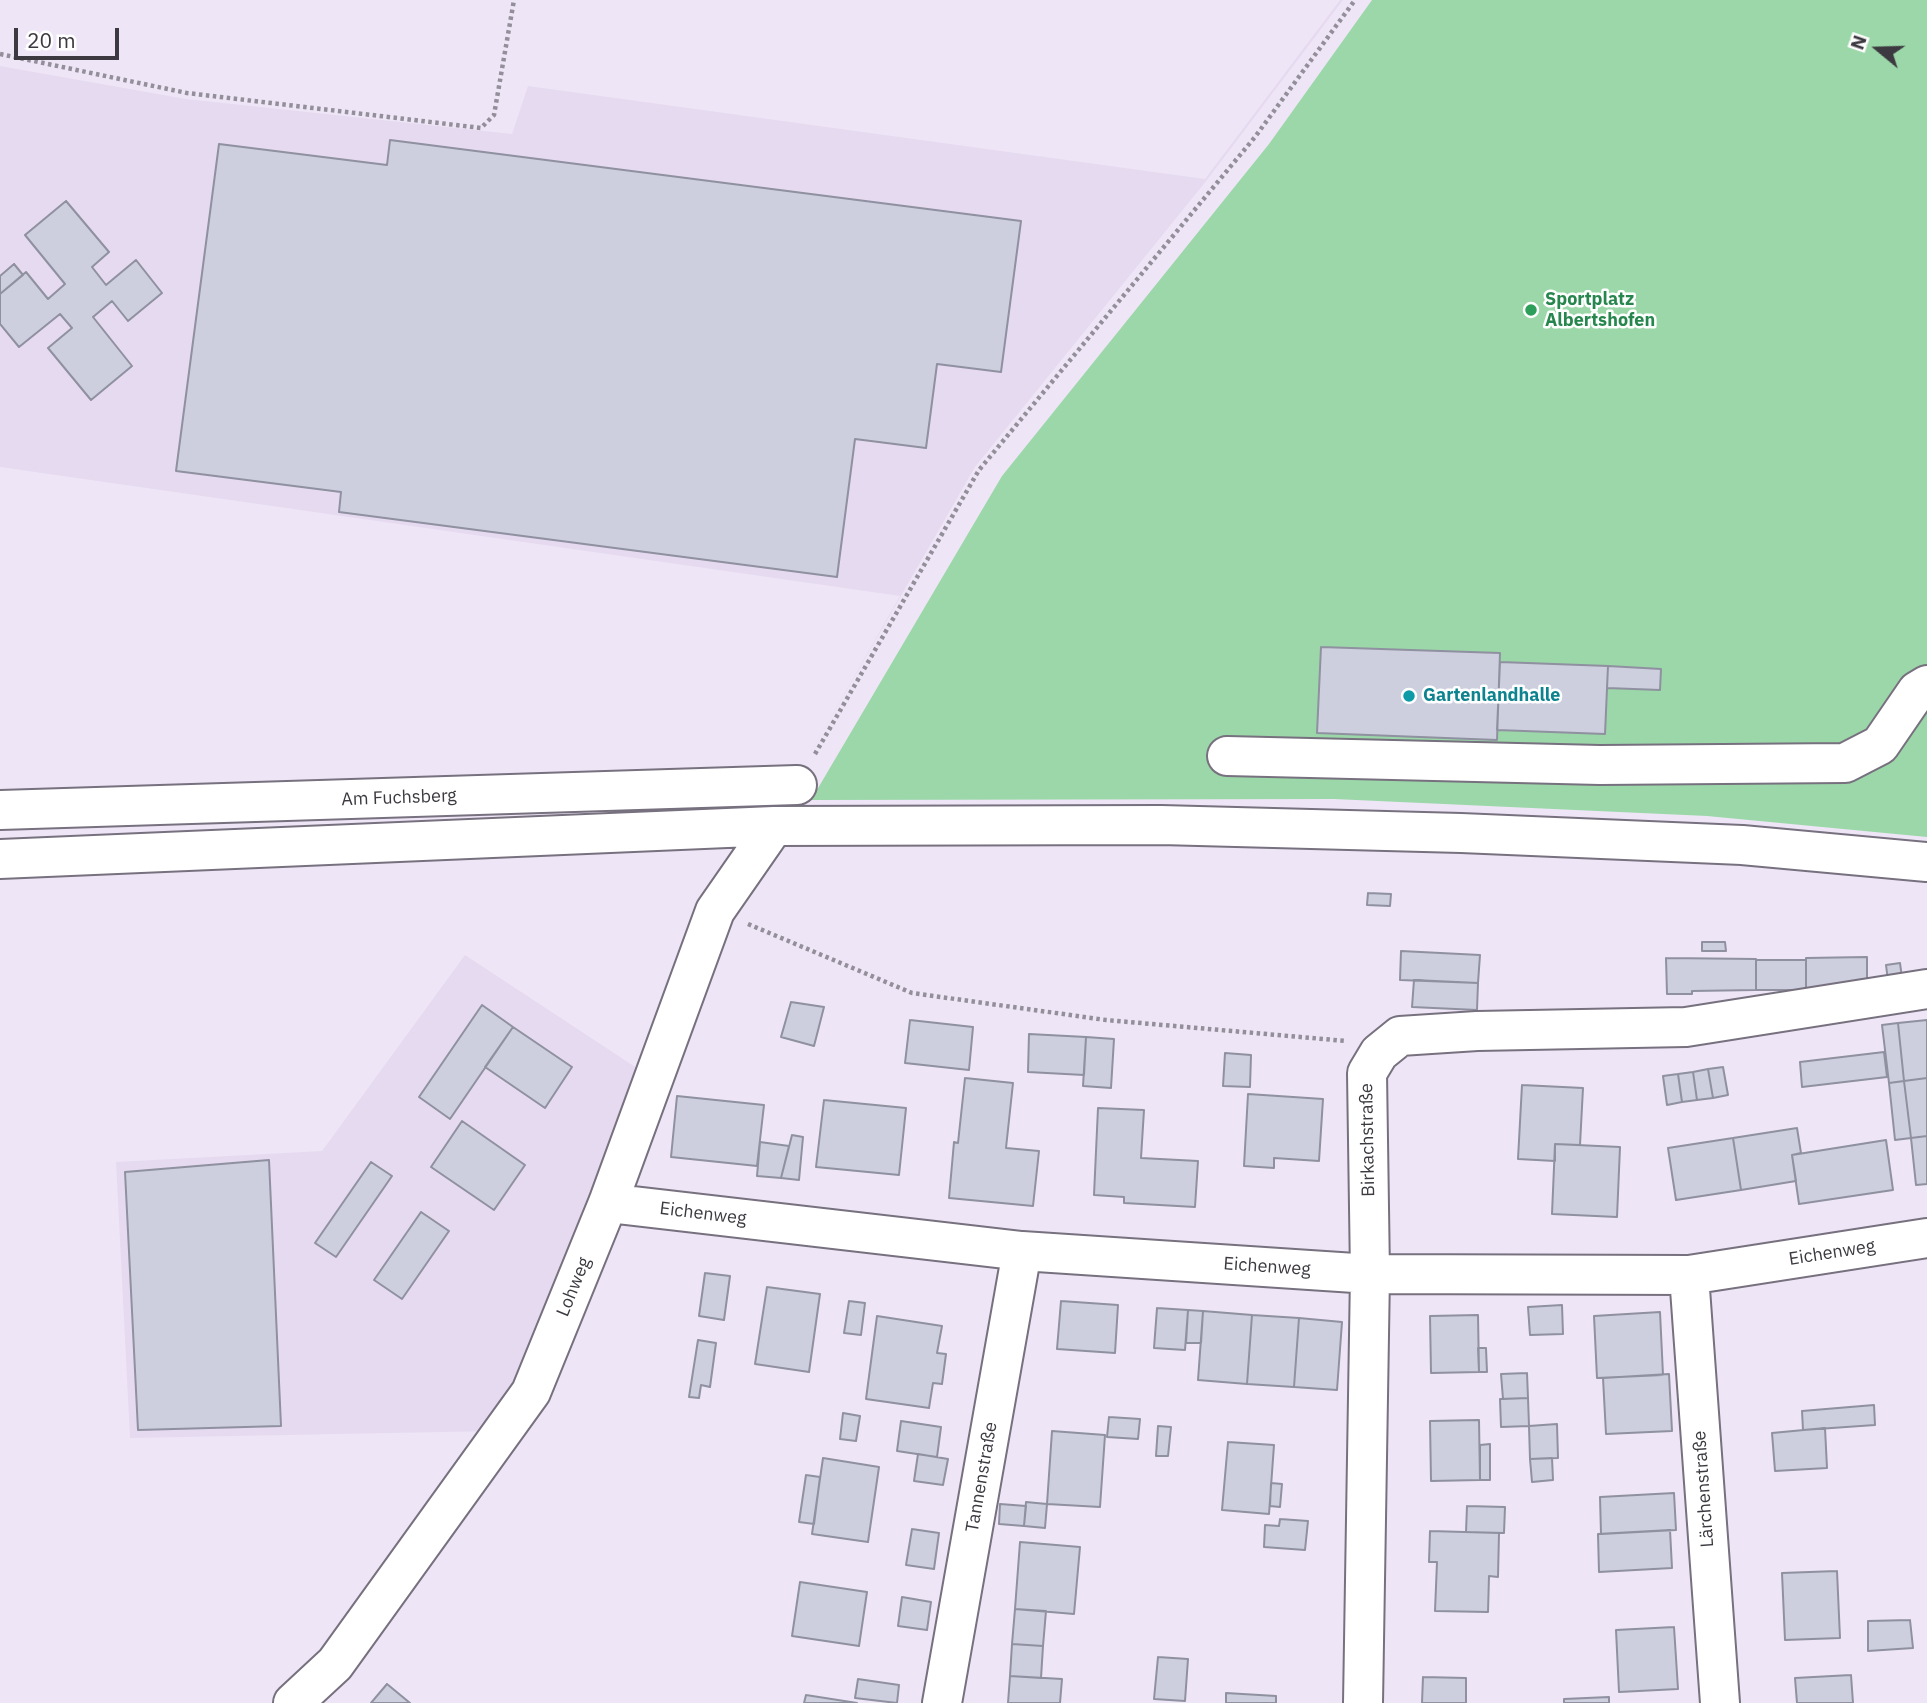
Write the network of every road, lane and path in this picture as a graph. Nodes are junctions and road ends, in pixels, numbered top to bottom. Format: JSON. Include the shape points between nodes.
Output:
{"nodes":[{"id":1,"x":514,"y":0,"type":"edge"},
{"id":2,"x":1356,"y":0,"type":"edge"},
{"id":3,"x":0,"y":54,"type":"edge"},
{"id":4,"x":1927,"y":685,"type":"edge"},
{"id":5,"x":1227,"y":756,"type":"dead end"},
{"id":6,"x":797,"y":785,"type":"joint"},
{"id":7,"x":0,"y":810,"type":"edge"},
{"id":8,"x":774,"y":826,"type":"junction"},
{"id":9,"x":0,"y":859,"type":"edge"},
{"id":10,"x":1927,"y":862,"type":"edge"},
{"id":11,"x":715,"y":911,"type":"junction"},
{"id":12,"x":1927,"y":989,"type":"edge"},
{"id":13,"x":1378,"y":1054,"type":"junction"},
{"id":14,"x":608,"y":1203,"type":"junction"},
{"id":15,"x":1927,"y":1238,"type":"edge"},
{"id":16,"x":1022,"y":1251,"type":"junction"},
{"id":17,"x":1370,"y":1274,"type":"junction"},
{"id":18,"x":1689,"y":1275,"type":"junction"},
{"id":19,"x":293,"y":1703,"type":"edge"},
{"id":20,"x":942,"y":1703,"type":"edge"},
{"id":21,"x":1363,"y":1703,"type":"edge"},
{"id":22,"x":1720,"y":1703,"type":"edge"}],
"edges":[{"from":1,"to":3,"type":"path","via":[[494,116],[481,128],[187,93]]},
{"from":2,"to":6,"type":"path","via":[[1255,137],[979,470]]},
{"from":4,"to":5,"type":"street","via":[[1917,691],[1880,745],[1844,763],[1600,765]]},
{"from":6,"to":7,"type":"street","name":"Am Fuchsberg"},
{"from":8,"to":9,"type":"street"},
{"from":8,"to":10,"type":"street","via":[[1161,825],[1461,833],[1742,845]]},
{"from":8,"to":11,"type":"street","name":"Lohweg"},
{"from":11,"to":13,"type":"path","via":[[912,993],[1106,1020],[1352,1041]]},
{"from":11,"to":14,"type":"street","name":"Lohweg"},
{"from":12,"to":13,"type":"street","via":[[1686,1027],[1400,1036]]},
{"from":13,"to":17,"type":"street","name":"Birkachstraße","via":[[1367,1073]]},
{"from":14,"to":16,"type":"street","name":"Eichenweg"},
{"from":14,"to":19,"type":"street","name":"Lohweg","via":[[531,1392],[335,1664]]},
{"from":15,"to":18,"type":"street","name":"Eichenweg"},
{"from":16,"to":17,"type":"street","name":"Eichenweg"},
{"from":16,"to":20,"type":"street","name":"Tannenstraße"},
{"from":17,"to":18,"type":"street","name":"Eichenweg"},
{"from":17,"to":21,"type":"street","name":"Birkachstraße"},
{"from":18,"to":22,"type":"street","name":"Lärchenstraße"}]}
